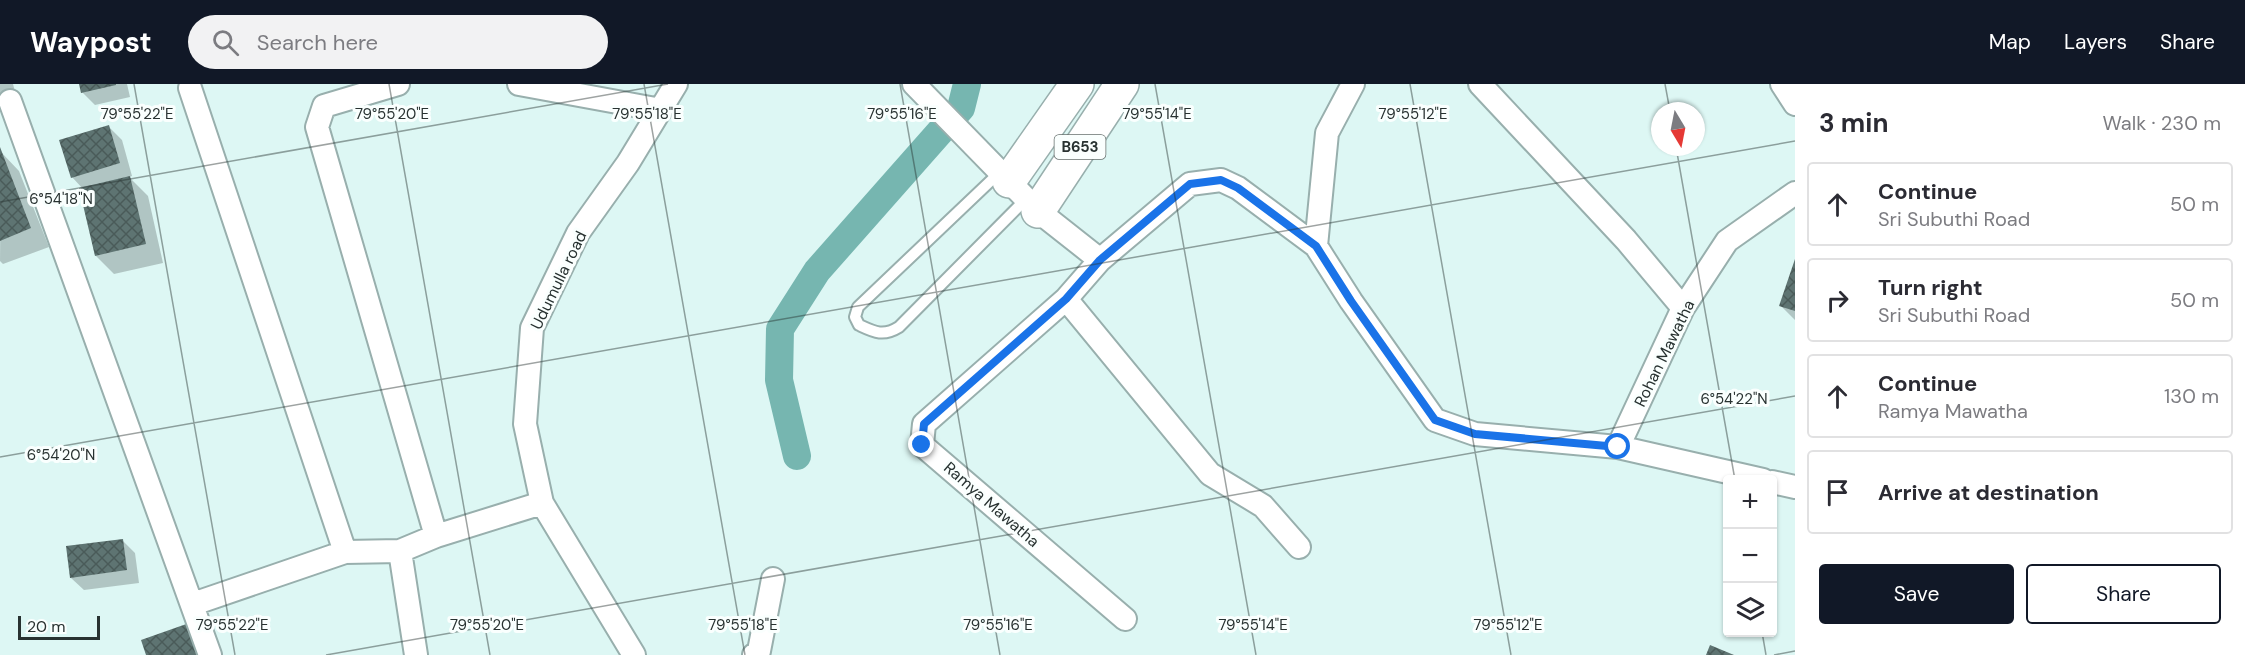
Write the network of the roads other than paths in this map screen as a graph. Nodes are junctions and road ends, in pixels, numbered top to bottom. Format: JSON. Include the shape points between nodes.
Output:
{"nodes":[{"id":1,"x":398,"y":84,"type":"edge"},
{"id":2,"x":519,"y":84,"type":"edge"},
{"id":3,"x":676,"y":84,"type":"edge"},
{"id":4,"x":914,"y":84,"type":"edge"},
{"id":5,"x":1077,"y":84,"type":"edge"},
{"id":6,"x":1122,"y":84,"type":"edge"},
{"id":7,"x":1353,"y":84,"type":"edge"},
{"id":8,"x":1480,"y":84,"type":"edge"},
{"id":9,"x":1782,"y":84,"type":"edge"},
{"id":10,"x":190,"y":88,"type":"dead end"},
{"id":11,"x":10,"y":101,"type":"dead end"},
{"id":12,"x":1795,"y":104,"type":"edge"},
{"id":13,"x":661,"y":110,"type":"junction"},
{"id":14,"x":1018,"y":191,"type":"junction"},
{"id":15,"x":1795,"y":192,"type":"edge"},
{"id":16,"x":1316,"y":246,"type":"junction"},
{"id":17,"x":1100,"y":260,"type":"junction"},
{"id":18,"x":1066,"y":299,"type":"junction"},
{"id":19,"x":1683,"y":308,"type":"junction"},
{"id":20,"x":1618,"y":447,"type":"junction"},
{"id":21,"x":1741,"y":475,"type":"edge"},
{"id":22,"x":1777,"y":483,"type":"edge"},
{"id":23,"x":1795,"y":487,"type":"edge"},
{"id":24,"x":542,"y":503,"type":"junction"},
{"id":25,"x":436,"y":536,"type":"junction"},
{"id":26,"x":1299,"y":547,"type":"dead end"},
{"id":27,"x":400,"y":551,"type":"junction"},
{"id":28,"x":345,"y":552,"type":"junction"},
{"id":29,"x":772,"y":579,"type":"dead end"},
{"id":30,"x":193,"y":604,"type":"junction"},
{"id":31,"x":1125,"y":619,"type":"dead end"},
{"id":32,"x":210,"y":655,"type":"edge"},
{"id":33,"x":416,"y":655,"type":"edge"},
{"id":34,"x":634,"y":655,"type":"edge"},
{"id":35,"x":754,"y":655,"type":"edge"}],
"edges":[{"from":1,"to":25,"type":"street","via":[[324,106],[317,127]]},
{"from":2,"to":13,"type":"street"},
{"from":3,"to":13,"type":"street","name":"Udumulla road"},
{"from":4,"to":14,"type":"street"},
{"from":5,"to":14,"type":"main road","number":"B653"},
{"from":6,"to":14,"type":"main road","number":"B653"},
{"from":7,"to":16,"type":"street","via":[[1327,133]]},
{"from":8,"to":19,"type":"street","via":[[1626,240]]},
{"from":9,"to":12,"type":"street"},
{"from":10,"to":28,"type":"street"},
{"from":11,"to":30,"type":"street"},
{"from":13,"to":24,"type":"street","name":"Udumulla road","via":[[578,234],[532,328],[525,424]]},
{"from":14,"to":14,"type":"lane","via":[[898,327],[879,334],[859,325],[855,317],[858,307]]},
{"from":14,"to":17,"type":"street"},
{"from":15,"to":19,"type":"street","name":"Rohan Mawatha","via":[[1727,241]]},
{"from":16,"to":17,"type":"street","name":"Ramya Mawatha","via":[[1238,188],[1221,180],[1190,184]]},
{"from":16,"to":20,"type":"street","via":[[1435,420],[1475,434]]},
{"from":17,"to":18,"type":"street","name":"Ramya Mawatha"},
{"from":18,"to":26,"type":"street","via":[[1210,474],[1263,506]]},
{"from":18,"to":31,"type":"street","name":"Ramya Mawatha","via":[[924,424],[922,445]]},
{"from":19,"to":20,"type":"street","name":"Rohan Mawatha"},
{"from":20,"to":21,"type":"street"},
{"from":22,"to":23,"type":"street"},
{"from":24,"to":25,"type":"street"},
{"from":24,"to":34,"type":"street","name":"Udumulla road"},
{"from":25,"to":27,"type":"street"},
{"from":27,"to":28,"type":"street"},
{"from":27,"to":33,"type":"street"},
{"from":28,"to":30,"type":"street"},
{"from":29,"to":35,"type":"street","via":[[759,651]]},
{"from":30,"to":32,"type":"street"}]}
